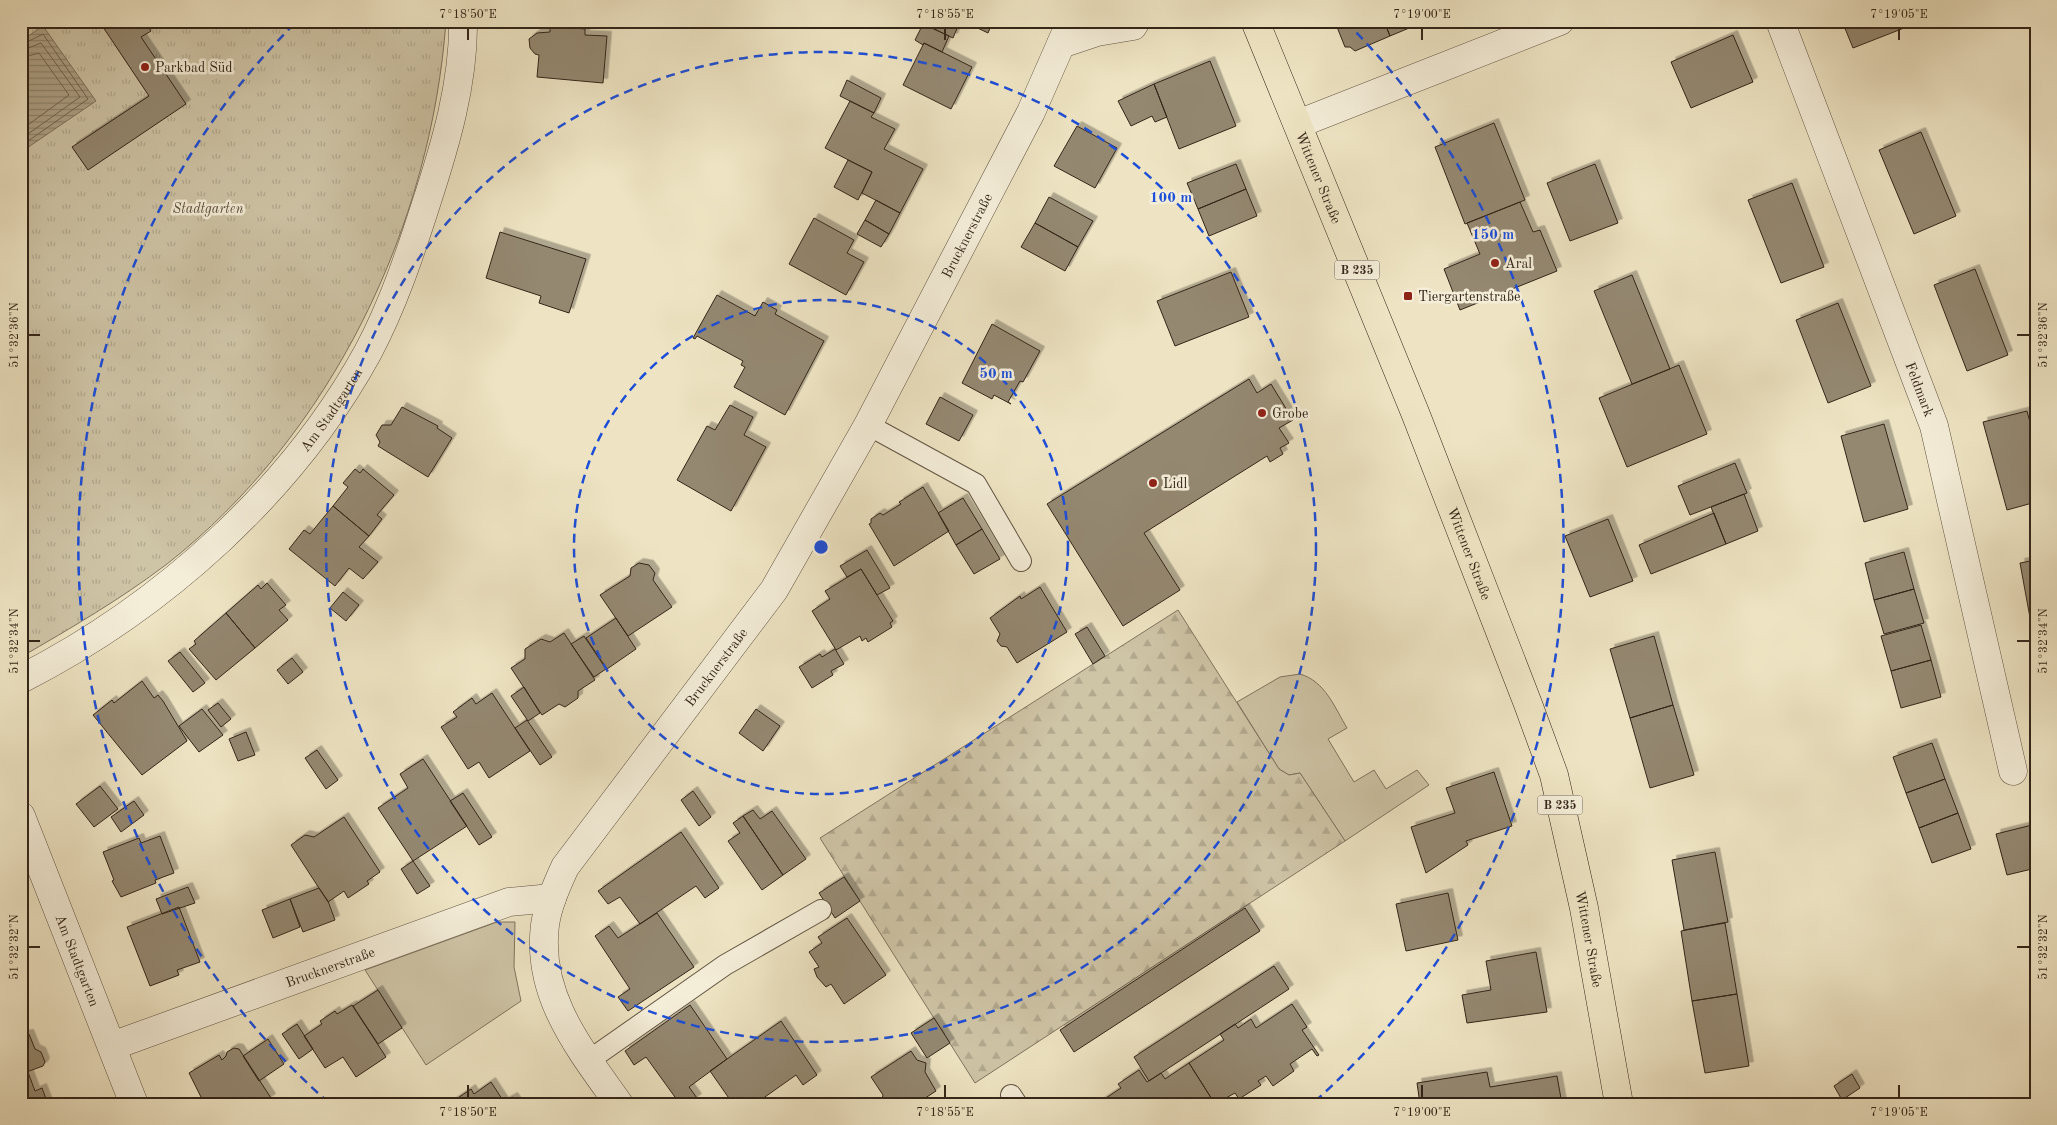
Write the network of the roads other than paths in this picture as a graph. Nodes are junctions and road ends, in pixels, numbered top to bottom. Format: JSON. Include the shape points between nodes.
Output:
{"nodes":[{"id":1,"x":463,"y":21,"type":"edge"},
{"id":2,"x":1136,"y":21,"type":"edge"},
{"id":3,"x":1255,"y":21,"type":"edge"},
{"id":4,"x":1560,"y":21,"type":"edge"},
{"id":5,"x":1780,"y":21,"type":"edge"},
{"id":6,"x":1066,"y":32,"type":"edge"},
{"id":7,"x":1298,"y":124,"type":"junction"},
{"id":8,"x":868,"y":425,"type":"junction"},
{"id":9,"x":1021,"y":561,"type":"dead end"},
{"id":10,"x":21,"y":679,"type":"edge"},
{"id":11,"x":2012,"y":771,"type":"dead end"},
{"id":12,"x":21,"y":816,"type":"edge"},
{"id":13,"x":552,"y":898,"type":"junction"},
{"id":14,"x":821,"y":910,"type":"dead end"},
{"id":15,"x":112,"y":1046,"type":"junction"},
{"id":16,"x":588,"y":1061,"type":"junction"},
{"id":17,"x":134,"y":1104,"type":"edge"},
{"id":18,"x":619,"y":1104,"type":"edge"},
{"id":19,"x":1619,"y":1104,"type":"edge"}],
"edges":[{"from":1,"to":10,"type":"street","name":"Am Stadtgarten","via":[[464,45],[445,146],[404,271],[368,351],[308,447],[226,536],[134,610]]},
{"from":2,"to":6,"type":"street","name":"Brucknerstraße","via":[[1133,26],[1097,32]]},
{"from":3,"to":7,"type":"main road","name":"Wittener Straße","number":"B 235"},
{"from":4,"to":7,"type":"street"},
{"from":5,"to":11,"type":"street","name":"Feldmark","via":[[1934,426]]},
{"from":6,"to":8,"type":"street","name":"Brucknerstraße","via":[[1031,112]]},
{"from":7,"to":19,"type":"main road","name":"Wittener Straße","number":"B 235","via":[[1416,415],[1554,776],[1584,908]]},
{"from":8,"to":9,"type":"lane","via":[[976,484]]},
{"from":8,"to":13,"type":"street","name":"Brucknerstraße","via":[[774,590],[565,867]]},
{"from":12,"to":15,"type":"street","name":"Am Stadtgarten"},
{"from":13,"to":15,"type":"street","name":"Brucknerstraße","via":[[509,902]]},
{"from":13,"to":16,"type":"street","name":"Brucknerstraße","via":[[545,924],[544,969],[552,999]]},
{"from":14,"to":16,"type":"lane","via":[[725,965]]},
{"from":15,"to":17,"type":"street","name":"Am Stadtgarten"},
{"from":16,"to":18,"type":"street","name":"Brucknerstraße"}]}
